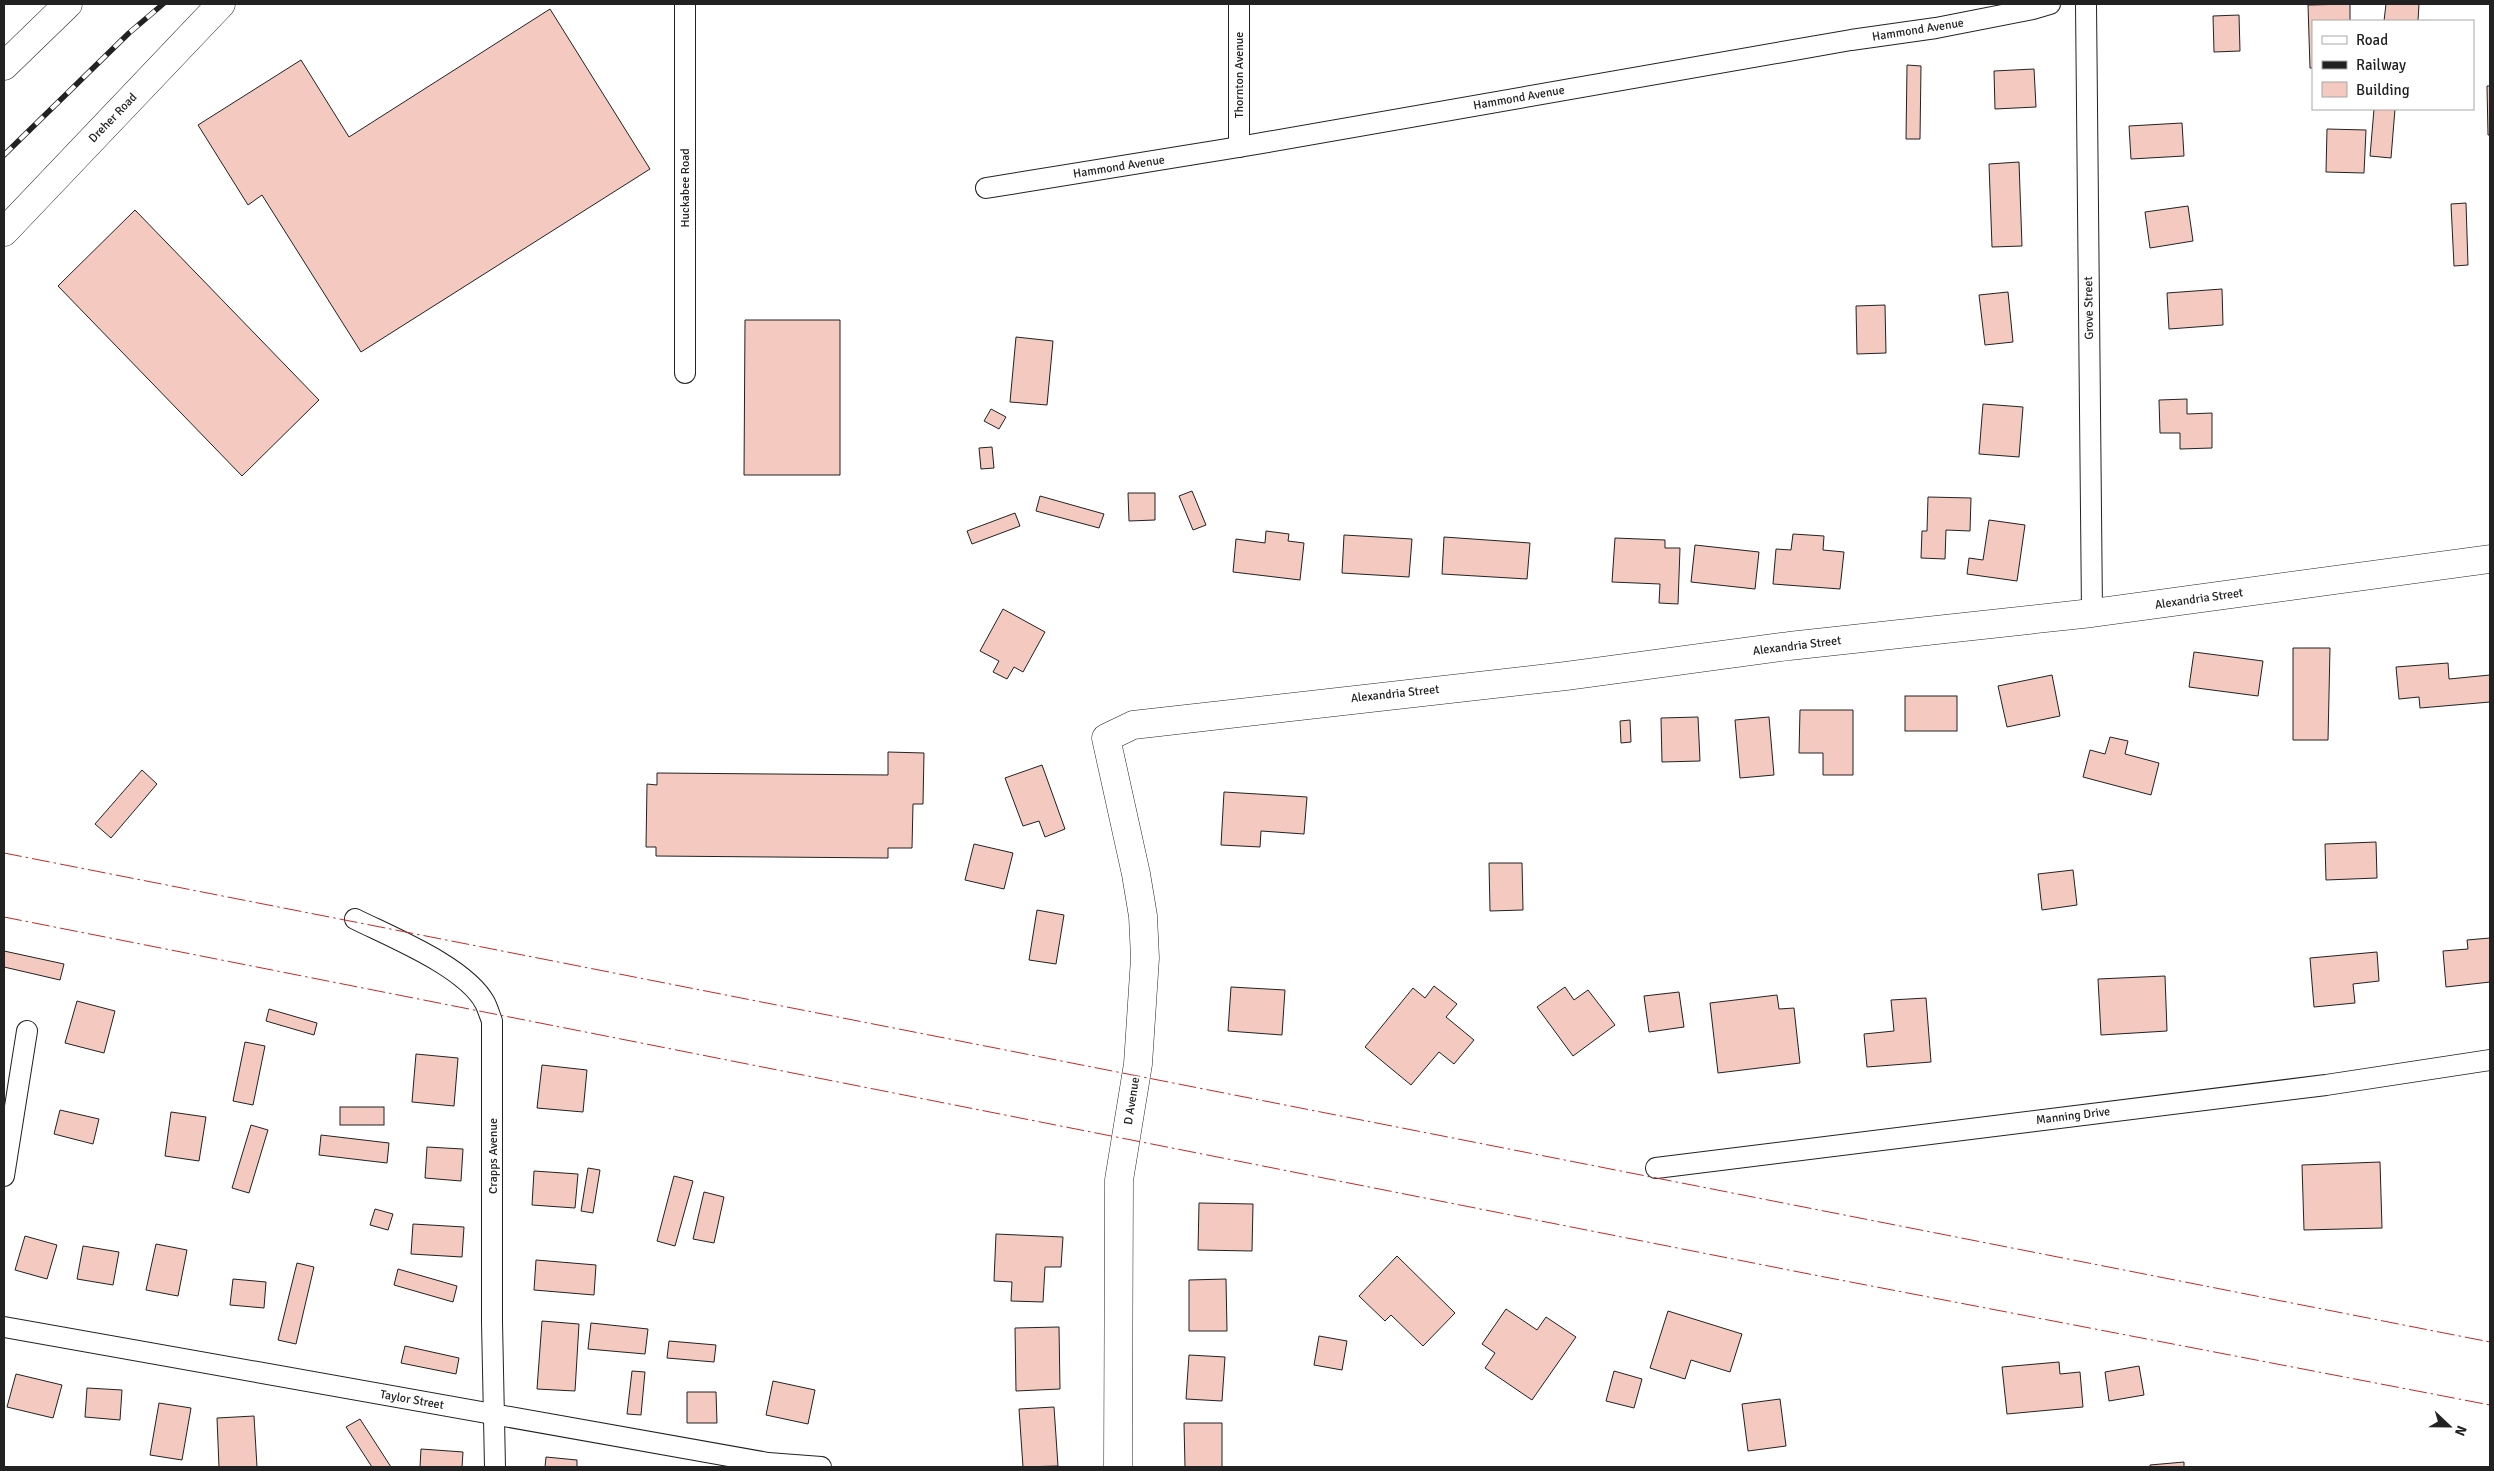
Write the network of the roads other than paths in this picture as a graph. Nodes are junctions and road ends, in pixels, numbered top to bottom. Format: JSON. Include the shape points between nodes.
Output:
{"nodes":[{"id":1,"x":68,"y":4,"type":"edge"},
{"id":2,"x":221,"y":4,"type":"edge"},
{"id":3,"x":685,"y":4,"type":"edge"},
{"id":4,"x":1239,"y":4,"type":"edge"},
{"id":5,"x":2050,"y":4,"type":"edge"},
{"id":6,"x":2086,"y":4,"type":"edge"},
{"id":7,"x":4,"y":66,"type":"edge"},
{"id":8,"x":1239,"y":147,"type":"junction"},
{"id":9,"x":986,"y":188,"type":"dead end"},
{"id":10,"x":4,"y":232,"type":"edge"},
{"id":11,"x":685,"y":373,"type":"dead end"},
{"id":12,"x":2490,"y":559,"type":"edge"},
{"id":13,"x":2092,"y":613,"type":"junction"},
{"id":14,"x":1106,"y":738,"type":"joint"},
{"id":15,"x":355,"y":919,"type":"dead end"},
{"id":16,"x":27,"y":1031,"type":"dead end"},
{"id":17,"x":2490,"y":1060,"type":"edge"},
{"id":18,"x":1656,"y":1168,"type":"dead end"},
{"id":19,"x":4,"y":1176,"type":"edge"},
{"id":20,"x":4,"y":1327,"type":"edge"},
{"id":21,"x":496,"y":1415,"type":"junction"},
{"id":22,"x":496,"y":1467,"type":"edge"},
{"id":23,"x":813,"y":1467,"type":"edge"},
{"id":24,"x":1118,"y":1467,"type":"edge"}],
"edges":[{"from":1,"to":7,"type":"street"},
{"from":2,"to":10,"type":"street","name":"Dreher Road"},
{"from":3,"to":11,"type":"street","name":"Huckabee Road"},
{"from":4,"to":8,"type":"street","name":"Thornton Avenue"},
{"from":5,"to":8,"type":"street","name":"Hammond Avenue","via":[[1936,28]]},
{"from":6,"to":13,"type":"street","name":"Grove Street"},
{"from":8,"to":9,"type":"street","name":"Hammond Avenue"},
{"from":12,"to":13,"type":"street","name":"Alexandria Street"},
{"from":13,"to":14,"type":"street","name":"Alexandria Street","via":[[1133,725]]},
{"from":14,"to":24,"type":"street","name":"D Avenue","via":[[1136,874],[1145,958],[1138,1064],[1119,1180]]},
{"from":15,"to":21,"type":"street","name":"Crapps Avenue","via":[[456,973],[484,1002],[492,1021],[492,1322]]},
{"from":16,"to":19,"type":"street"},
{"from":17,"to":18,"type":"street","name":"Manning Drive","via":[[2326,1085]]},
{"from":20,"to":21,"type":"street","name":"Taylor Street"},
{"from":21,"to":22,"type":"street","name":"Crapps Avenue"},
{"from":21,"to":23,"type":"street","name":"Taylor Street","via":[[768,1463]]}]}
